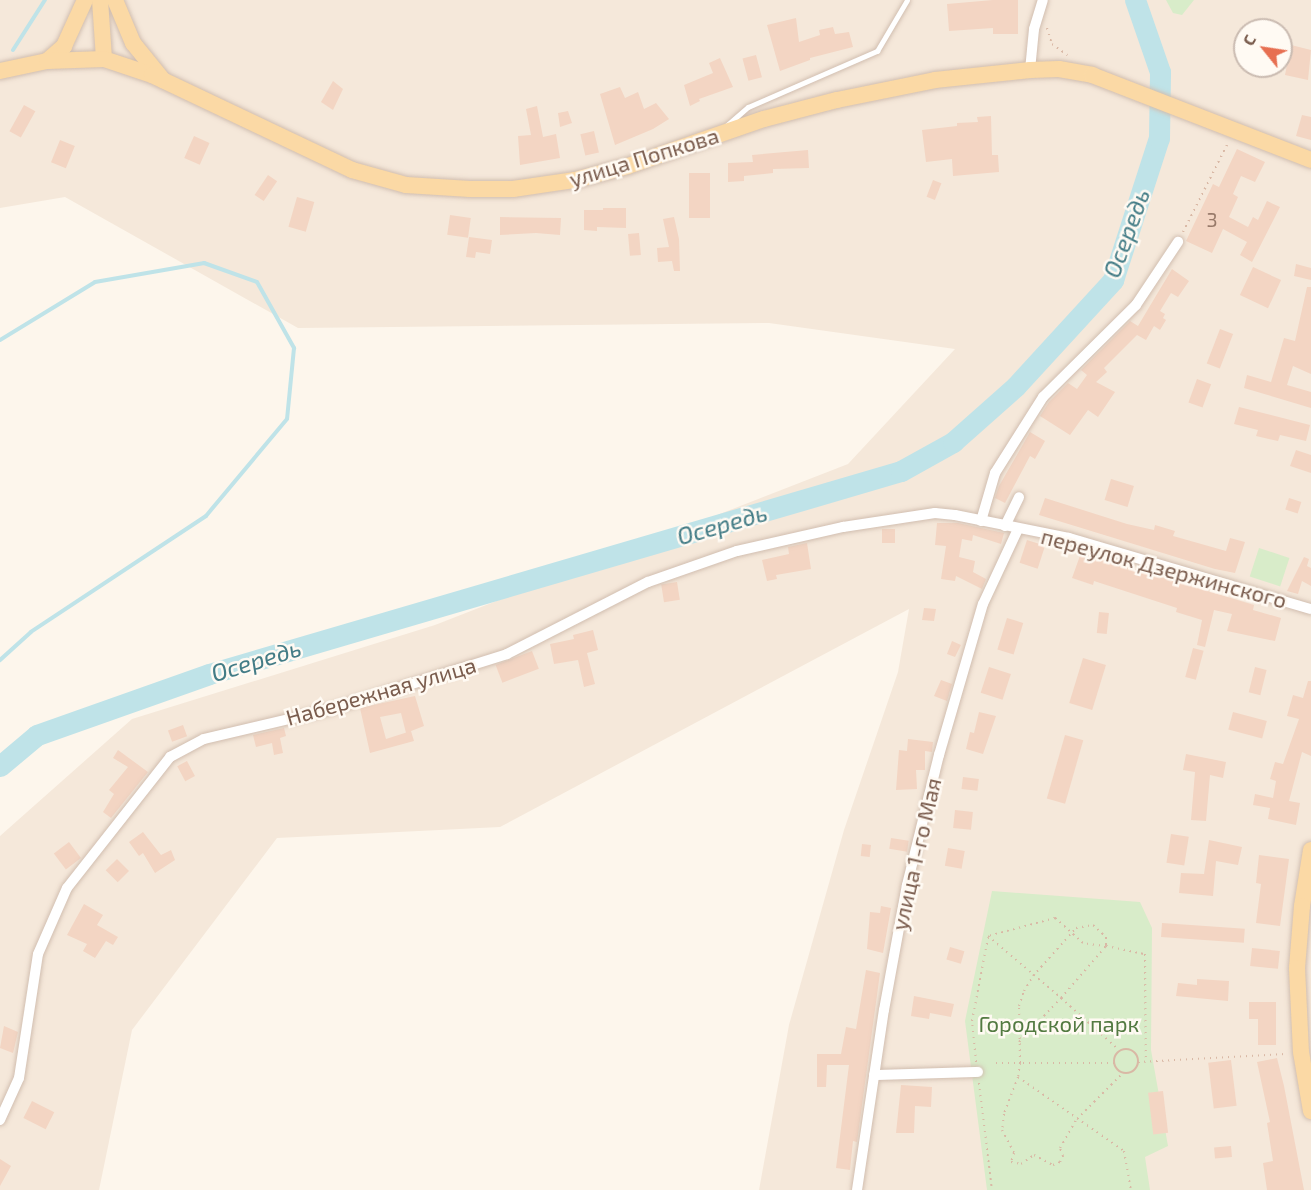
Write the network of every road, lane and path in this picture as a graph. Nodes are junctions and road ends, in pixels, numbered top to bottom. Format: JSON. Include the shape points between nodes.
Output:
{"nodes":[{"id":1,"x":85,"y":0,"type":"edge"},
{"id":2,"x":100,"y":0,"type":"edge"},
{"id":3,"x":115,"y":0,"type":"edge"},
{"id":4,"x":907,"y":0,"type":"edge"},
{"id":5,"x":1043,"y":0,"type":"edge"},
{"id":6,"x":1048,"y":23,"type":"dead end"},
{"id":7,"x":1068,"y":55,"type":"dead end"},
{"id":8,"x":104,"y":59,"type":"junction"},
{"id":9,"x":47,"y":61,"type":"junction"},
{"id":10,"x":6,"y":70,"type":"edge"},
{"id":11,"x":1030,"y":70,"type":"junction"},
{"id":12,"x":163,"y":80,"type":"junction"},
{"id":13,"x":1227,"y":134,"type":"junction"},
{"id":14,"x":713,"y":136,"type":"junction"},
{"id":15,"x":1311,"y":160,"type":"edge"},
{"id":16,"x":1178,"y":242,"type":"joint"},
{"id":17,"x":1019,"y":496,"type":"dead end"},
{"id":18,"x":981,"y":520,"type":"junction"},
{"id":19,"x":1005,"y":526,"type":"junction"},
{"id":20,"x":1018,"y":529,"type":"junction"},
{"id":21,"x":1311,"y":609,"type":"edge"},
{"id":22,"x":1311,"y":850,"type":"edge"},
{"id":23,"x":1071,"y":932,"type":"junction"},
{"id":24,"x":1106,"y":946,"type":"junction"},
{"id":25,"x":1033,"y":976,"type":"junction"},
{"id":26,"x":1061,"y":998,"type":"junction"},
{"id":27,"x":1019,"y":1042,"type":"junction"},
{"id":28,"x":1120,"y":1051,"type":"junction"},
{"id":29,"x":1301,"y":1052,"type":"junction"},
{"id":30,"x":1138,"y":1062,"type":"junction"},
{"id":31,"x":1146,"y":1062,"type":"junction"},
{"id":32,"x":996,"y":1063,"type":"dead end"},
{"id":33,"x":1020,"y":1063,"type":"junction"},
{"id":34,"x":1114,"y":1063,"type":"junction"},
{"id":35,"x":978,"y":1072,"type":"dead end"},
{"id":36,"x":1123,"y":1073,"type":"junction"},
{"id":37,"x":874,"y":1075,"type":"junction"},
{"id":38,"x":1018,"y":1077,"type":"junction"},
{"id":39,"x":1311,"y":1111,"type":"edge"},
{"id":40,"x":1077,"y":1119,"type":"junction"},
{"id":41,"x":0,"y":1120,"type":"edge"},
{"id":42,"x":857,"y":1190,"type":"edge"},
{"id":43,"x":1131,"y":1190,"type":"edge"}],
"edges":[{"from":1,"to":9,"type":"main road","via":[[64,46]]},
{"from":2,"to":8,"type":"main road"},
{"from":3,"to":12,"type":"main road","via":[[134,43]]},
{"from":4,"to":14,"type":"lane","via":[[877,51],[748,107]]},
{"from":5,"to":11,"type":"street","via":[[1034,28]]},
{"from":6,"to":7,"type":"path","via":[[1046,32],[1052,44]]},
{"from":8,"to":9,"type":"main road","name":"улица Попкова"},
{"from":8,"to":12,"type":"main road","name":"улица Попкова"},
{"from":9,"to":10,"type":"main road","name":"улица Попкова"},
{"from":11,"to":13,"type":"main road","name":"улица Попкова","via":[[1059,69],[1092,75]]},
{"from":11,"to":14,"type":"main road","name":"улица Попкова","via":[[935,80],[837,100]]},
{"from":12,"to":14,"type":"main road","name":"улица Попкова","via":[[342,165],[406,185],[513,189],[576,180]]},
{"from":13,"to":15,"type":"main road","name":"улица Попкова"},
{"from":13,"to":16,"type":"path"},
{"from":16,"to":18,"type":"street","via":[[1136,305],[1043,397],[995,474]]},
{"from":17,"to":19,"type":"street"},
{"from":18,"to":19,"type":"street","name":"Набережная улица"},
{"from":18,"to":41,"type":"street","name":"Набережная улица","via":[[935,513],[737,551],[648,582],[507,654],[332,708],[204,739],[170,757],[67,888],[38,954],[19,1078]]},
{"from":19,"to":20,"type":"street","name":"Набережная улица"},
{"from":20,"to":21,"type":"street","name":"переулок Дзержинского","via":[[1069,538]]},
{"from":20,"to":37,"type":"street","name":"улица 1-го Мая","via":[[983,604],[939,755],[908,885]]},
{"from":22,"to":29,"type":"main road","via":[[1302,906]]},
{"from":23,"to":24,"type":"path","via":[[1083,943]]},
{"from":23,"to":24,"type":"path","via":[[1093,925],[1106,937]]},
{"from":23,"to":25,"type":"path"},
{"from":23,"to":25,"type":"path","via":[[1055,918],[988,936]]},
{"from":24,"to":26,"type":"path"},
{"from":24,"to":31,"type":"path","via":[[1145,954]]},
{"from":25,"to":26,"type":"path"},
{"from":25,"to":27,"type":"path","via":[[1019,1005]]},
{"from":26,"to":27,"type":"path"},
{"from":26,"to":28,"type":"path"},
{"from":27,"to":33,"type":"path"},
{"from":28,"to":30,"type":"path","via":[[1133,1051]]},
{"from":28,"to":34,"type":"path"},
{"from":29,"to":31,"type":"path"},
{"from":29,"to":39,"type":"main road"},
{"from":30,"to":31,"type":"path"},
{"from":30,"to":36,"type":"path","via":[[1136,1070]]},
{"from":32,"to":33,"type":"path"},
{"from":33,"to":34,"type":"path"},
{"from":33,"to":38,"type":"path"},
{"from":34,"to":36,"type":"path"},
{"from":35,"to":37,"type":"street"},
{"from":36,"to":40,"type":"path"},
{"from":37,"to":42,"type":"street","name":"улица 1-го Мая"},
{"from":38,"to":40,"type":"path"},
{"from":38,"to":40,"type":"path","via":[[1002,1131],[1012,1148],[1011,1162],[1015,1165],[1034,1155],[1045,1163],[1060,1162],[1064,1156],[1060,1148]]},
{"from":40,"to":43,"type":"path","via":[[1124,1151]]}]}
